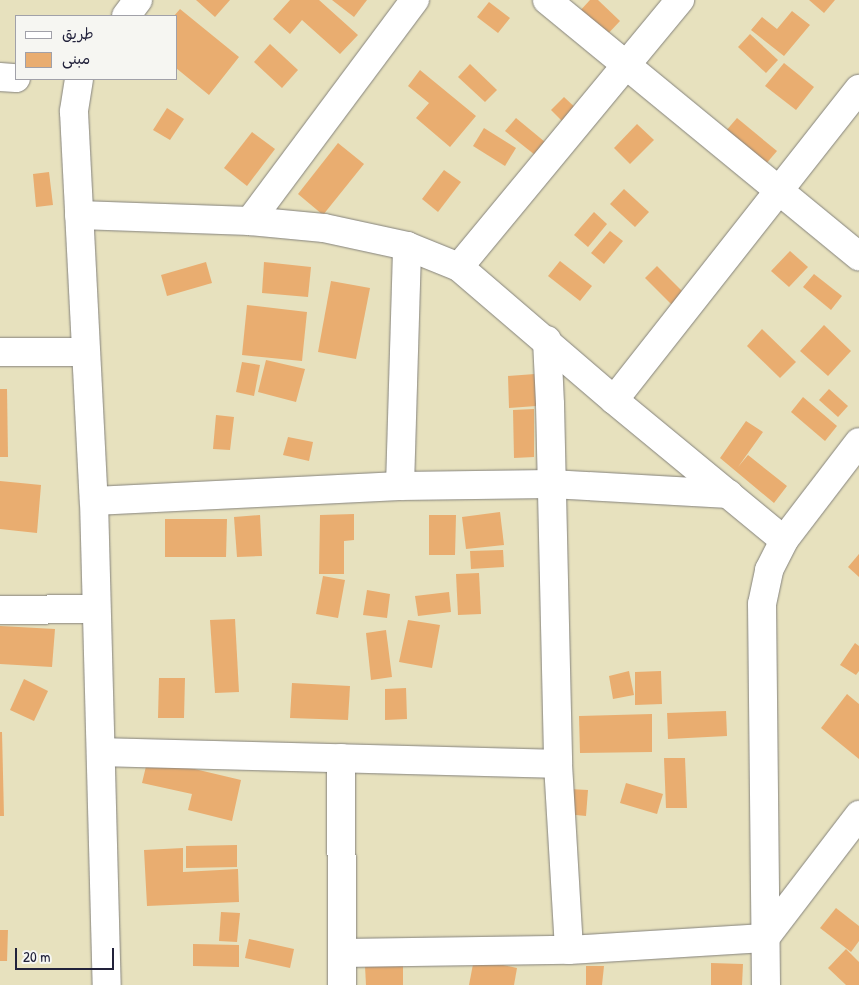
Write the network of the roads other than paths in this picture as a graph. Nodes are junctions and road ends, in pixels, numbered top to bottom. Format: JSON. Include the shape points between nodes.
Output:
{"nodes":[{"id":1,"x":138,"y":0,"type":"edge"},
{"id":2,"x":415,"y":0,"type":"edge"},
{"id":3,"x":547,"y":0,"type":"edge"},
{"id":4,"x":680,"y":0,"type":"edge"},
{"id":5,"x":127,"y":15,"type":"edge"},
{"id":6,"x":627,"y":66,"type":"junction"},
{"id":7,"x":0,"y":77,"type":"edge"},
{"id":8,"x":15,"y":78,"type":"edge"},
{"id":9,"x":79,"y":80,"type":"edge"},
{"id":10,"x":859,"y":89,"type":"edge"},
{"id":11,"x":777,"y":191,"type":"junction"},
{"id":12,"x":79,"y":215,"type":"junction"},
{"id":13,"x":250,"y":220,"type":"junction"},
{"id":14,"x":407,"y":246,"type":"junction"},
{"id":15,"x":859,"y":256,"type":"edge"},
{"id":16,"x":459,"y":267,"type":"junction"},
{"id":17,"x":547,"y":340,"type":"junction"},
{"id":18,"x":0,"y":352,"type":"edge"},
{"id":19,"x":85,"y":352,"type":"junction"},
{"id":20,"x":614,"y":400,"type":"junction"},
{"id":21,"x":859,"y":442,"type":"edge"},
{"id":22,"x":552,"y":484,"type":"junction"},
{"id":23,"x":400,"y":486,"type":"junction"},
{"id":24,"x":729,"y":494,"type":"junction"},
{"id":25,"x":94,"y":501,"type":"junction"},
{"id":26,"x":784,"y":540,"type":"junction"},
{"id":27,"x":96,"y":609,"type":"junction"},
{"id":28,"x":0,"y":610,"type":"edge"},
{"id":29,"x":102,"y":752,"type":"junction"},
{"id":30,"x":341,"y":758,"type":"junction"},
{"id":31,"x":558,"y":764,"type":"junction"},
{"id":32,"x":859,"y":815,"type":"edge"},
{"id":33,"x":765,"y":938,"type":"junction"},
{"id":34,"x":569,"y":950,"type":"junction"},
{"id":35,"x":342,"y":953,"type":"junction"},
{"id":36,"x":107,"y":985,"type":"edge"},
{"id":37,"x":342,"y":985,"type":"edge"},
{"id":38,"x":766,"y":985,"type":"edge"}],
"edges":[{"from":1,"to":5,"type":"street"},
{"from":2,"to":13,"type":"street"},
{"from":3,"to":6,"type":"street"},
{"from":4,"to":6,"type":"street"},
{"from":6,"to":11,"type":"street"},
{"from":6,"to":16,"type":"street"},
{"from":7,"to":8,"type":"street"},
{"from":9,"to":12,"type":"street","via":[[74,112]]},
{"from":10,"to":11,"type":"street"},
{"from":11,"to":15,"type":"street"},
{"from":11,"to":20,"type":"street"},
{"from":12,"to":13,"type":"street"},
{"from":12,"to":19,"type":"street"},
{"from":13,"to":14,"type":"street","via":[[324,228]]},
{"from":14,"to":16,"type":"street"},
{"from":14,"to":23,"type":"street"},
{"from":16,"to":17,"type":"street"},
{"from":17,"to":20,"type":"street"},
{"from":17,"to":22,"type":"street"},
{"from":18,"to":19,"type":"street"},
{"from":19,"to":25,"type":"street"},
{"from":20,"to":24,"type":"street"},
{"from":21,"to":26,"type":"street"},
{"from":22,"to":23,"type":"street"},
{"from":22,"to":24,"type":"street"},
{"from":22,"to":31,"type":"street"},
{"from":23,"to":25,"type":"street"},
{"from":24,"to":26,"type":"street"},
{"from":25,"to":27,"type":"street"},
{"from":26,"to":33,"type":"street","via":[[770,570],[762,604]]},
{"from":27,"to":28,"type":"street"},
{"from":27,"to":29,"type":"street"},
{"from":29,"to":30,"type":"street"},
{"from":29,"to":36,"type":"street"},
{"from":30,"to":31,"type":"street"},
{"from":30,"to":35,"type":"street"},
{"from":31,"to":34,"type":"street"},
{"from":32,"to":33,"type":"street"},
{"from":33,"to":34,"type":"street"},
{"from":33,"to":38,"type":"street"},
{"from":34,"to":35,"type":"street"},
{"from":35,"to":37,"type":"street"}]}
